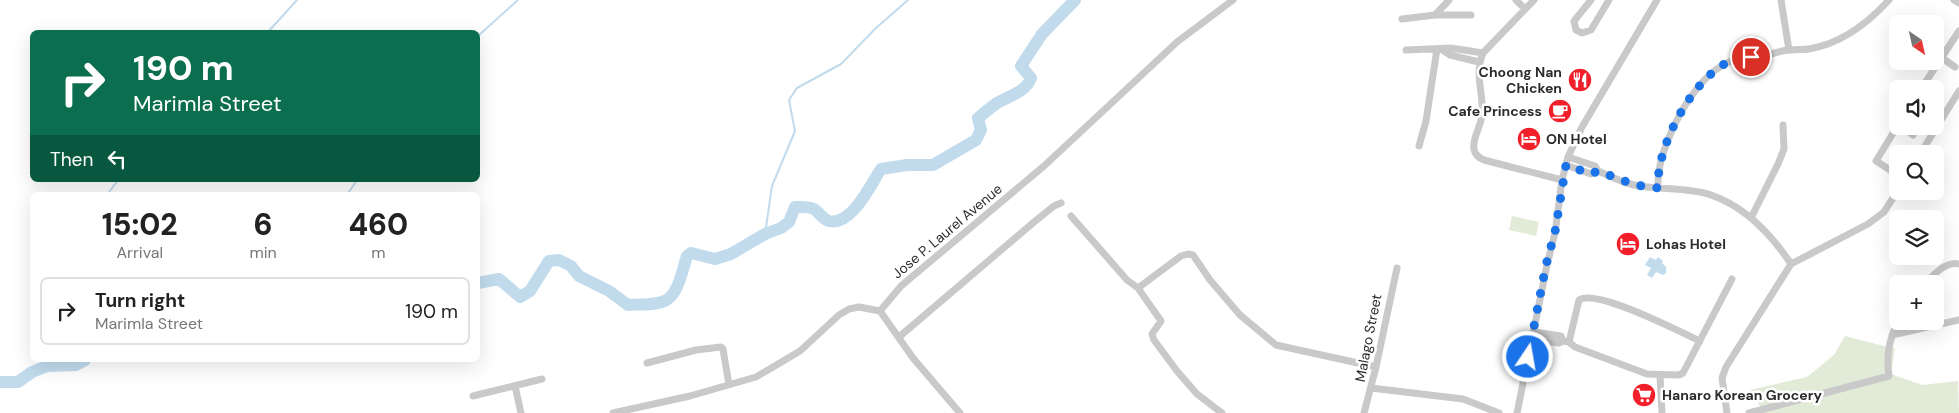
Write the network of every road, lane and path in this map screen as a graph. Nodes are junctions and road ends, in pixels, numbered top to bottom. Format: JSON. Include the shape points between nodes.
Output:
{"nodes":[{"id":1,"x":1232,"y":0,"type":"edge"},
{"id":2,"x":1449,"y":0,"type":"edge"},
{"id":3,"x":1516,"y":0,"type":"edge"},
{"id":4,"x":1534,"y":0,"type":"edge"},
{"id":5,"x":1591,"y":0,"type":"edge"},
{"id":6,"x":1657,"y":0,"type":"edge"},
{"id":7,"x":1781,"y":0,"type":"edge"},
{"id":8,"x":1889,"y":0,"type":"edge"},
{"id":9,"x":1954,"y":0,"type":"edge"},
{"id":10,"x":1607,"y":1,"type":"edge"},
{"id":11,"x":1959,"y":3,"type":"edge"},
{"id":12,"x":1526,"y":9,"type":"junction"},
{"id":13,"x":1435,"y":15,"type":"junction"},
{"id":14,"x":1471,"y":15,"type":"dead end"},
{"id":15,"x":1402,"y":19,"type":"dead end"},
{"id":16,"x":1959,"y":30,"type":"edge"},
{"id":17,"x":1439,"y":49,"type":"junction"},
{"id":18,"x":1406,"y":50,"type":"dead end"},
{"id":19,"x":1789,"y":50,"type":"junction"},
{"id":20,"x":1483,"y":53,"type":"junction"},
{"id":21,"x":1944,"y":55,"type":"edge"},
{"id":22,"x":1944,"y":59,"type":"edge"},
{"id":23,"x":1479,"y":62,"type":"junction"},
{"id":24,"x":1955,"y":67,"type":"dead end"},
{"id":25,"x":1959,"y":91,"type":"edge"},
{"id":26,"x":1783,"y":126,"type":"dead end"},
{"id":27,"x":1893,"y":135,"type":"edge"},
{"id":28,"x":1926,"y":145,"type":"edge"},
{"id":29,"x":1418,"y":146,"type":"dead end"},
{"id":30,"x":1566,"y":161,"type":"junction"},
{"id":31,"x":1889,"y":169,"type":"edge"},
{"id":32,"x":1562,"y":180,"type":"junction"},
{"id":33,"x":1658,"y":188,"type":"junction"},
{"id":34,"x":1892,"y":200,"type":"edge"},
{"id":35,"x":1061,"y":203,"type":"dead end"},
{"id":36,"x":1071,"y":216,"type":"dead end"},
{"id":37,"x":1751,"y":218,"type":"junction"},
{"id":38,"x":1791,"y":264,"type":"junction"},
{"id":39,"x":1959,"y":264,"type":"edge"},
{"id":40,"x":1397,"y":268,"type":"dead end"},
{"id":41,"x":1932,"y":275,"type":"edge"},
{"id":42,"x":1732,"y":280,"type":"dead end"},
{"id":43,"x":1138,"y":288,"type":"junction"},
{"id":44,"x":880,"y":310,"type":"junction"},
{"id":45,"x":1959,"y":320,"type":"edge"},
{"id":46,"x":1894,"y":330,"type":"edge"},
{"id":47,"x":1533,"y":335,"type":"junction"},
{"id":48,"x":1892,"y":335,"type":"junction"},
{"id":49,"x":899,"y":337,"type":"junction"},
{"id":50,"x":1566,"y":341,"type":"junction"},
{"id":51,"x":1700,"y":341,"type":"junction"},
{"id":52,"x":647,"y":363,"type":"dead end"},
{"id":53,"x":1376,"y":367,"type":"junction"},
{"id":54,"x":1660,"y":375,"type":"junction"},
{"id":55,"x":542,"y":379,"type":"dead end"},
{"id":56,"x":729,"y":385,"type":"junction"},
{"id":57,"x":515,"y":386,"type":"junction"},
{"id":58,"x":1371,"y":388,"type":"junction"},
{"id":59,"x":473,"y":396,"type":"dead end"},
{"id":60,"x":521,"y":413,"type":"edge"},
{"id":61,"x":614,"y":413,"type":"edge"},
{"id":62,"x":960,"y":413,"type":"edge"},
{"id":63,"x":1222,"y":413,"type":"edge"},
{"id":64,"x":1364,"y":413,"type":"edge"},
{"id":65,"x":1499,"y":413,"type":"edge"},
{"id":66,"x":1517,"y":413,"type":"edge"},
{"id":67,"x":1662,"y":413,"type":"edge"},
{"id":68,"x":1727,"y":413,"type":"edge"},
{"id":69,"x":1749,"y":413,"type":"edge"}],
"edges":[{"from":1,"to":44,"type":"street","name":"Jose P. Laurel Avenue","via":[[1172,46],[1051,160],[900,286]]},
{"from":2,"to":13,"type":"street"},
{"from":3,"to":12,"type":"street"},
{"from":4,"to":12,"type":"street"},
{"from":5,"to":10,"type":"street","via":[[1574,21],[1579,32],[1591,30]]},
{"from":6,"to":30,"type":"street","via":[[1582,127]]},
{"from":7,"to":19,"type":"street"},
{"from":8,"to":19,"type":"street","via":[[1864,24],[1846,35],[1809,49]]},
{"from":9,"to":11,"type":"street"},
{"from":12,"to":20,"type":"street"},
{"from":13,"to":14,"type":"street"},
{"from":13,"to":15,"type":"street"},
{"from":16,"to":21,"type":"street"},
{"from":17,"to":18,"type":"street"},
{"from":17,"to":20,"type":"street"},
{"from":17,"to":23,"type":"street"},
{"from":17,"to":29,"type":"street","via":[[1426,121]]},
{"from":19,"to":33,"type":"street","via":[[1730,62],[1703,82],[1686,102],[1665,146]]},
{"from":20,"to":23,"type":"street"},
{"from":22,"to":24,"type":"street"},
{"from":23,"to":32,"type":"street","via":[[1482,117],[1473,143],[1474,152],[1484,160]]},
{"from":25,"to":28,"type":"street"},
{"from":26,"to":37,"type":"street","via":[[1784,148]]},
{"from":27,"to":31,"type":"street","via":[[1876,161]]},
{"from":30,"to":32,"type":"street"},
{"from":30,"to":33,"type":"street","via":[[1594,166],[1598,171],[1635,185]]},
{"from":32,"to":47,"type":"street","via":[[1555,232]]},
{"from":33,"to":37,"type":"street","via":[[1709,194],[1732,204]]},
{"from":34,"to":38,"type":"street","via":[[1884,212],[1868,224]]},
{"from":35,"to":49,"type":"street","via":[[1034,222]]},
{"from":36,"to":43,"type":"street","via":[[1127,280]]},
{"from":37,"to":38,"type":"street","via":[[1776,241]]},
{"from":38,"to":68,"type":"street","via":[[1726,367],[1722,378]]},
{"from":39,"to":41,"type":"street","via":[[1954,263]]},
{"from":40,"to":53,"type":"street","name":"Malago Street"},
{"from":42,"to":51,"type":"street"},
{"from":43,"to":53,"type":"street","via":[[1181,256],[1193,255],[1240,315],[1276,345]]},
{"from":43,"to":63,"type":"street","via":[[1161,321],[1152,334],[1154,340],[1197,394]]},
{"from":44,"to":49,"type":"street"},
{"from":44,"to":56,"type":"street","via":[[849,309],[793,356],[756,377]]},
{"from":45,"to":48,"type":"street"},
{"from":46,"to":48,"type":"street"},
{"from":47,"to":50,"type":"street","via":[[1561,336]]},
{"from":47,"to":66,"type":"street"},
{"from":48,"to":69,"type":"street","via":[[1887,359],[1889,376]]},
{"from":49,"to":62,"type":"street"},
{"from":50,"to":51,"type":"street","via":[[1579,300],[1586,297],[1626,307]]},
{"from":50,"to":54,"type":"street","via":[[1647,374]]},
{"from":51,"to":54,"type":"street","via":[[1683,373]]},
{"from":52,"to":56,"type":"street","via":[[721,346]]},
{"from":53,"to":58,"type":"street","name":"Malago Street"},
{"from":54,"to":67,"type":"street"},
{"from":55,"to":57,"type":"street"},
{"from":56,"to":61,"type":"street"},
{"from":57,"to":59,"type":"street"},
{"from":57,"to":60,"type":"street"},
{"from":58,"to":64,"type":"street","name":"Malago Street"},
{"from":58,"to":65,"type":"street","via":[[1463,399]]}]}
